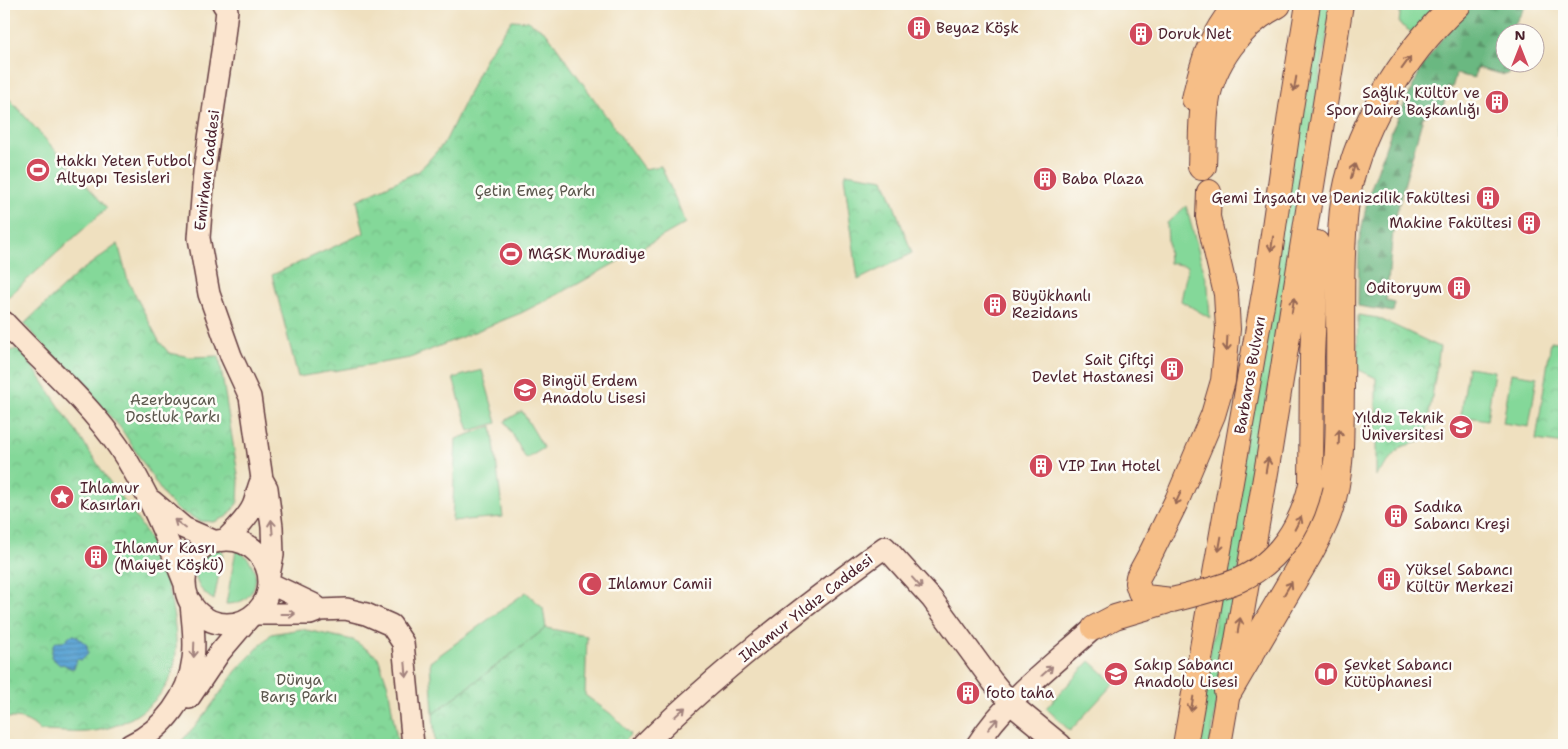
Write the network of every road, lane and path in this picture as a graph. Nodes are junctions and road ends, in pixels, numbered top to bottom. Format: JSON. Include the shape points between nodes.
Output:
{"nodes":[{"id":1,"x":223,"y":4,"type":"edge"},
{"id":2,"x":1236,"y":4,"type":"edge"},
{"id":3,"x":1277,"y":4,"type":"edge"},
{"id":4,"x":1308,"y":4,"type":"edge"},
{"id":5,"x":1341,"y":4,"type":"edge"},
{"id":6,"x":1457,"y":4,"type":"edge"},
{"id":7,"x":1317,"y":154,"type":"junction"},
{"id":8,"x":1202,"y":166,"type":"junction"},
{"id":9,"x":1208,"y":192,"type":"junction"},
{"id":10,"x":1344,"y":208,"type":"junction"},
{"id":11,"x":4,"y":322,"type":"edge"},
{"id":12,"x":1247,"y":393,"type":"junction"},
{"id":13,"x":262,"y":479,"type":"junction"},
{"id":14,"x":1312,"y":484,"type":"junction"},
{"id":15,"x":148,"y":498,"type":"junction"},
{"id":16,"x":221,"y":541,"type":"junction"},
{"id":17,"x":269,"y":579,"type":"junction"},
{"id":18,"x":188,"y":593,"type":"junction"},
{"id":19,"x":1172,"y":600,"type":"junction"},
{"id":20,"x":320,"y":610,"type":"junction"},
{"id":21,"x":252,"y":616,"type":"junction"},
{"id":22,"x":1094,"y":628,"type":"joint"},
{"id":23,"x":1228,"y":691,"type":"junction"},
{"id":24,"x":1011,"y":704,"type":"junction"},
{"id":25,"x":130,"y":745,"type":"edge"},
{"id":26,"x":156,"y":745,"type":"edge"},
{"id":27,"x":413,"y":745,"type":"edge"},
{"id":28,"x":644,"y":745,"type":"edge"},
{"id":29,"x":977,"y":745,"type":"edge"},
{"id":30,"x":1061,"y":745,"type":"edge"},
{"id":31,"x":1185,"y":745,"type":"edge"},
{"id":32,"x":1219,"y":745,"type":"edge"}],
"edges":[{"from":1,"to":13,"type":"main road","name":"Emirhan Caddesi","via":[[227,10],[204,172],[199,238],[209,294],[250,397]]},
{"from":2,"to":8,"type":"main road","via":[[1210,42],[1193,102],[1193,133]]},
{"from":3,"to":8,"type":"highway","via":[[1245,27],[1225,52],[1215,72],[1205,103]]},
{"from":4,"to":12,"type":"main road","name":"Barbaros Bulvarı","one_way":true},
{"from":5,"to":7,"type":"main road","name":"Barbaros Bulvarı"},
{"from":10,"to":6,"type":"highway","one_way":true,"via":[[1358,156],[1387,90],[1432,29]]},
{"from":7,"to":14,"type":"main road","via":[[1322,180],[1313,301]]},
{"from":23,"to":7,"type":"main road","name":"Barbaros Bulvarı","one_way":true},
{"from":8,"to":9,"type":"main road"},
{"from":9,"to":12,"type":"main road","via":[[1241,293]]},
{"from":9,"to":19,"type":"main road","one_way":true,"via":[[1208,217],[1227,303],[1223,381],[1213,415],[1181,491],[1137,584],[1145,597]]},
{"from":10,"to":14,"type":"main road","via":[[1334,251],[1320,432]]},
{"from":23,"to":10,"type":"highway","one_way":true,"via":[[1307,556],[1330,507],[1339,442]]},
{"from":11,"to":15,"type":"main road","via":[[83,403],[118,446]]},
{"from":12,"to":31,"type":"main road","name":"Barbaros Bulvarı","one_way":true},
{"from":13,"to":16,"type":"main road","name":"Emirhan Caddesi","via":[[252,508]]},
{"from":17,"to":13,"type":"main road","name":"Emirhan Caddesi","one_way":true,"via":[[273,555],[272,527],[268,488]]},
{"from":19,"to":14,"type":"main road","one_way":true,"bridge":true,"via":[[1240,579],[1273,557],[1295,529]]},
{"from":16,"to":15,"type":"main road","one_way":true,"via":[[184,528]]},
{"from":15,"to":18,"type":"main road"},
{"from":16,"to":17,"type":"main road","via":[[246,544],[253,549],[265,564]]},
{"from":16,"to":18,"type":"main road","via":[[199,551],[191,560],[186,575]]},
{"from":17,"to":20,"type":"main road"},
{"from":17,"to":21,"type":"main road","via":[[264,603]]},
{"from":18,"to":21,"type":"main road","via":[[200,614],[220,624],[232,624]]},
{"from":18,"to":25,"type":"main road","one_way":true,"via":[[194,658],[184,692],[161,724],[144,739]]},
{"from":19,"to":22,"type":"main road","via":[[1115,617]]},
{"from":21,"to":20,"type":"main road","one_way":true,"via":[[310,614]]},
{"from":20,"to":27,"type":"main road","one_way":true,"via":[[353,611],[391,625],[402,643]]},
{"from":21,"to":26,"type":"main road","via":[[220,652]]},
{"from":24,"to":22,"type":"main road","one_way":true},
{"from":23,"to":32,"type":"main road","name":"Barbaros Bulvarı"},
{"from":28,"to":24,"type":"main road","name":"Ihlamur Yıldız Caddesi","one_way":true,"via":[[766,638],[885,547],[932,599]]},
{"from":29,"to":24,"type":"main road","one_way":true},
{"from":24,"to":30,"type":"main road"}]}
